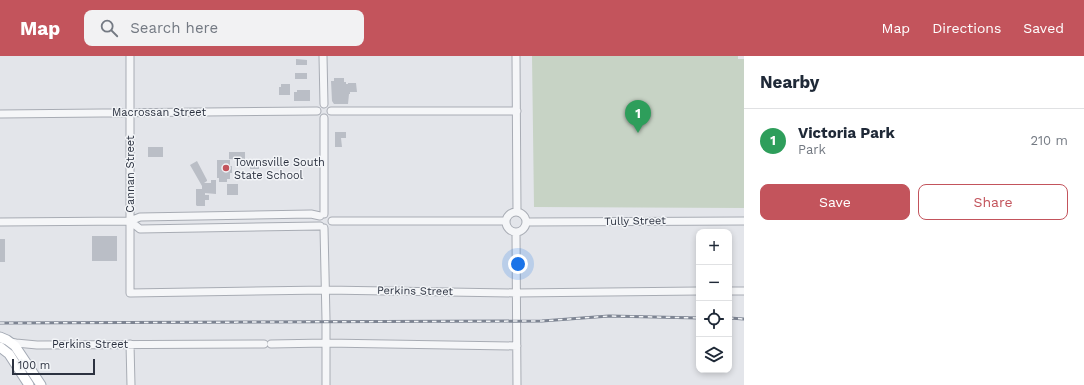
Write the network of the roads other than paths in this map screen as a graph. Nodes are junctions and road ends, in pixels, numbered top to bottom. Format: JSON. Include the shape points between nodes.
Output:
{"nodes":[{"id":1,"x":130,"y":56,"type":"edge"},
{"id":2,"x":323,"y":56,"type":"edge"},
{"id":3,"x":516,"y":56,"type":"edge"},
{"id":4,"x":324,"y":104,"type":"junction"},
{"id":5,"x":317,"y":111,"type":"junction"},
{"id":6,"x":331,"y":111,"type":"junction"},
{"id":7,"x":517,"y":111,"type":"junction"},
{"id":8,"x":130,"y":112,"type":"junction"},
{"id":9,"x":0,"y":114,"type":"edge"},
{"id":10,"x":324,"y":118,"type":"junction"},
{"id":11,"x":517,"y":211,"type":"junction"},
{"id":12,"x":322,"y":215,"type":"junction"},
{"id":13,"x":130,"y":221,"type":"junction"},
{"id":14,"x":332,"y":221,"type":"junction"},
{"id":15,"x":506,"y":221,"type":"junction"},
{"id":16,"x":744,"y":221,"type":"edge"},
{"id":17,"x":0,"y":222,"type":"edge"},
{"id":18,"x":526,"y":222,"type":"junction"},
{"id":19,"x":322,"y":227,"type":"junction"},
{"id":20,"x":516,"y":232,"type":"junction"},
{"id":21,"x":326,"y":290,"type":"junction"},
{"id":22,"x":696,"y":291,"type":"edge"},
{"id":23,"x":732,"y":291,"type":"edge"},
{"id":24,"x":516,"y":292,"type":"junction"},
{"id":25,"x":744,"y":292,"type":"edge"},
{"id":26,"x":130,"y":293,"type":"joint"},
{"id":27,"x":0,"y":337,"type":"edge"},
{"id":28,"x":10,"y":342,"type":"junction"},
{"id":29,"x":326,"y":343,"type":"junction"},
{"id":30,"x":130,"y":344,"type":"junction"},
{"id":31,"x":37,"y":345,"type":"junction"},
{"id":32,"x":517,"y":346,"type":"junction"},
{"id":33,"x":0,"y":347,"type":"edge"},
{"id":34,"x":24,"y":359,"type":"junction"},
{"id":35,"x":29,"y":385,"type":"edge"},
{"id":36,"x":41,"y":385,"type":"edge"},
{"id":37,"x":130,"y":385,"type":"edge"},
{"id":38,"x":326,"y":385,"type":"edge"},
{"id":39,"x":517,"y":385,"type":"edge"}],
"edges":[{"from":1,"to":8,"type":"street","name":"Cannan Street"},
{"from":2,"to":4,"type":"street"},
{"from":3,"to":7,"type":"street"},
{"from":4,"to":5,"type":"street","via":[[319,106]]},
{"from":4,"to":6,"type":"street"},
{"from":5,"to":8,"type":"street","name":"Macrossan Street"},
{"from":5,"to":10,"type":"street"},
{"from":6,"to":7,"type":"street"},
{"from":6,"to":10,"type":"street","via":[[329,116]]},
{"from":7,"to":11,"type":"street"},
{"from":8,"to":9,"type":"street","name":"Macrossan Street"},
{"from":8,"to":13,"type":"street","name":"Cannan Street"},
{"from":10,"to":12,"type":"street"},
{"from":11,"to":15,"type":"street","via":[[508,215]]},
{"from":11,"to":18,"type":"street","via":[[525,216]]},
{"from":12,"to":13,"type":"street","via":[[140,217]]},
{"from":12,"to":14,"type":"street","via":[[328,215]]},
{"from":12,"to":19,"type":"street","via":[[318,221]]},
{"from":13,"to":17,"type":"street"},
{"from":13,"to":19,"type":"street","via":[[140,229]]},
{"from":13,"to":26,"type":"street","name":"Cannan Street"},
{"from":14,"to":15,"type":"street"},
{"from":14,"to":19,"type":"street","via":[[330,226]]},
{"from":15,"to":20,"type":"street","via":[[510,229]]},
{"from":16,"to":18,"type":"street","name":"Tully Street"},
{"from":18,"to":20,"type":"street","via":[[522,230]]},
{"from":19,"to":21,"type":"street"},
{"from":20,"to":24,"type":"street"},
{"from":21,"to":24,"type":"street","name":"Perkins Street"},
{"from":21,"to":26,"type":"street","name":"Perkins Street"},
{"from":21,"to":29,"type":"street"},
{"from":22,"to":24,"type":"street","name":"Perkins Street"},
{"from":23,"to":25,"type":"street"},
{"from":24,"to":32,"type":"street"},
{"from":27,"to":28,"type":"main road","name":"Perkins Street"},
{"from":28,"to":31,"type":"street","name":"Perkins Street"},
{"from":28,"to":34,"type":"main road"},
{"from":29,"to":30,"type":"street","name":"Perkins Street"},
{"from":29,"to":32,"type":"street","name":"Perkins Street"},
{"from":29,"to":38,"type":"street"},
{"from":30,"to":31,"type":"street","name":"Perkins Street"},
{"from":30,"to":37,"type":"street"},
{"from":31,"to":34,"type":"street","name":"Perkins Street","via":[[26,351]]},
{"from":32,"to":39,"type":"street"},
{"from":33,"to":35,"type":"main road","via":[[9,354]]},
{"from":34,"to":36,"type":"main road"}]}
